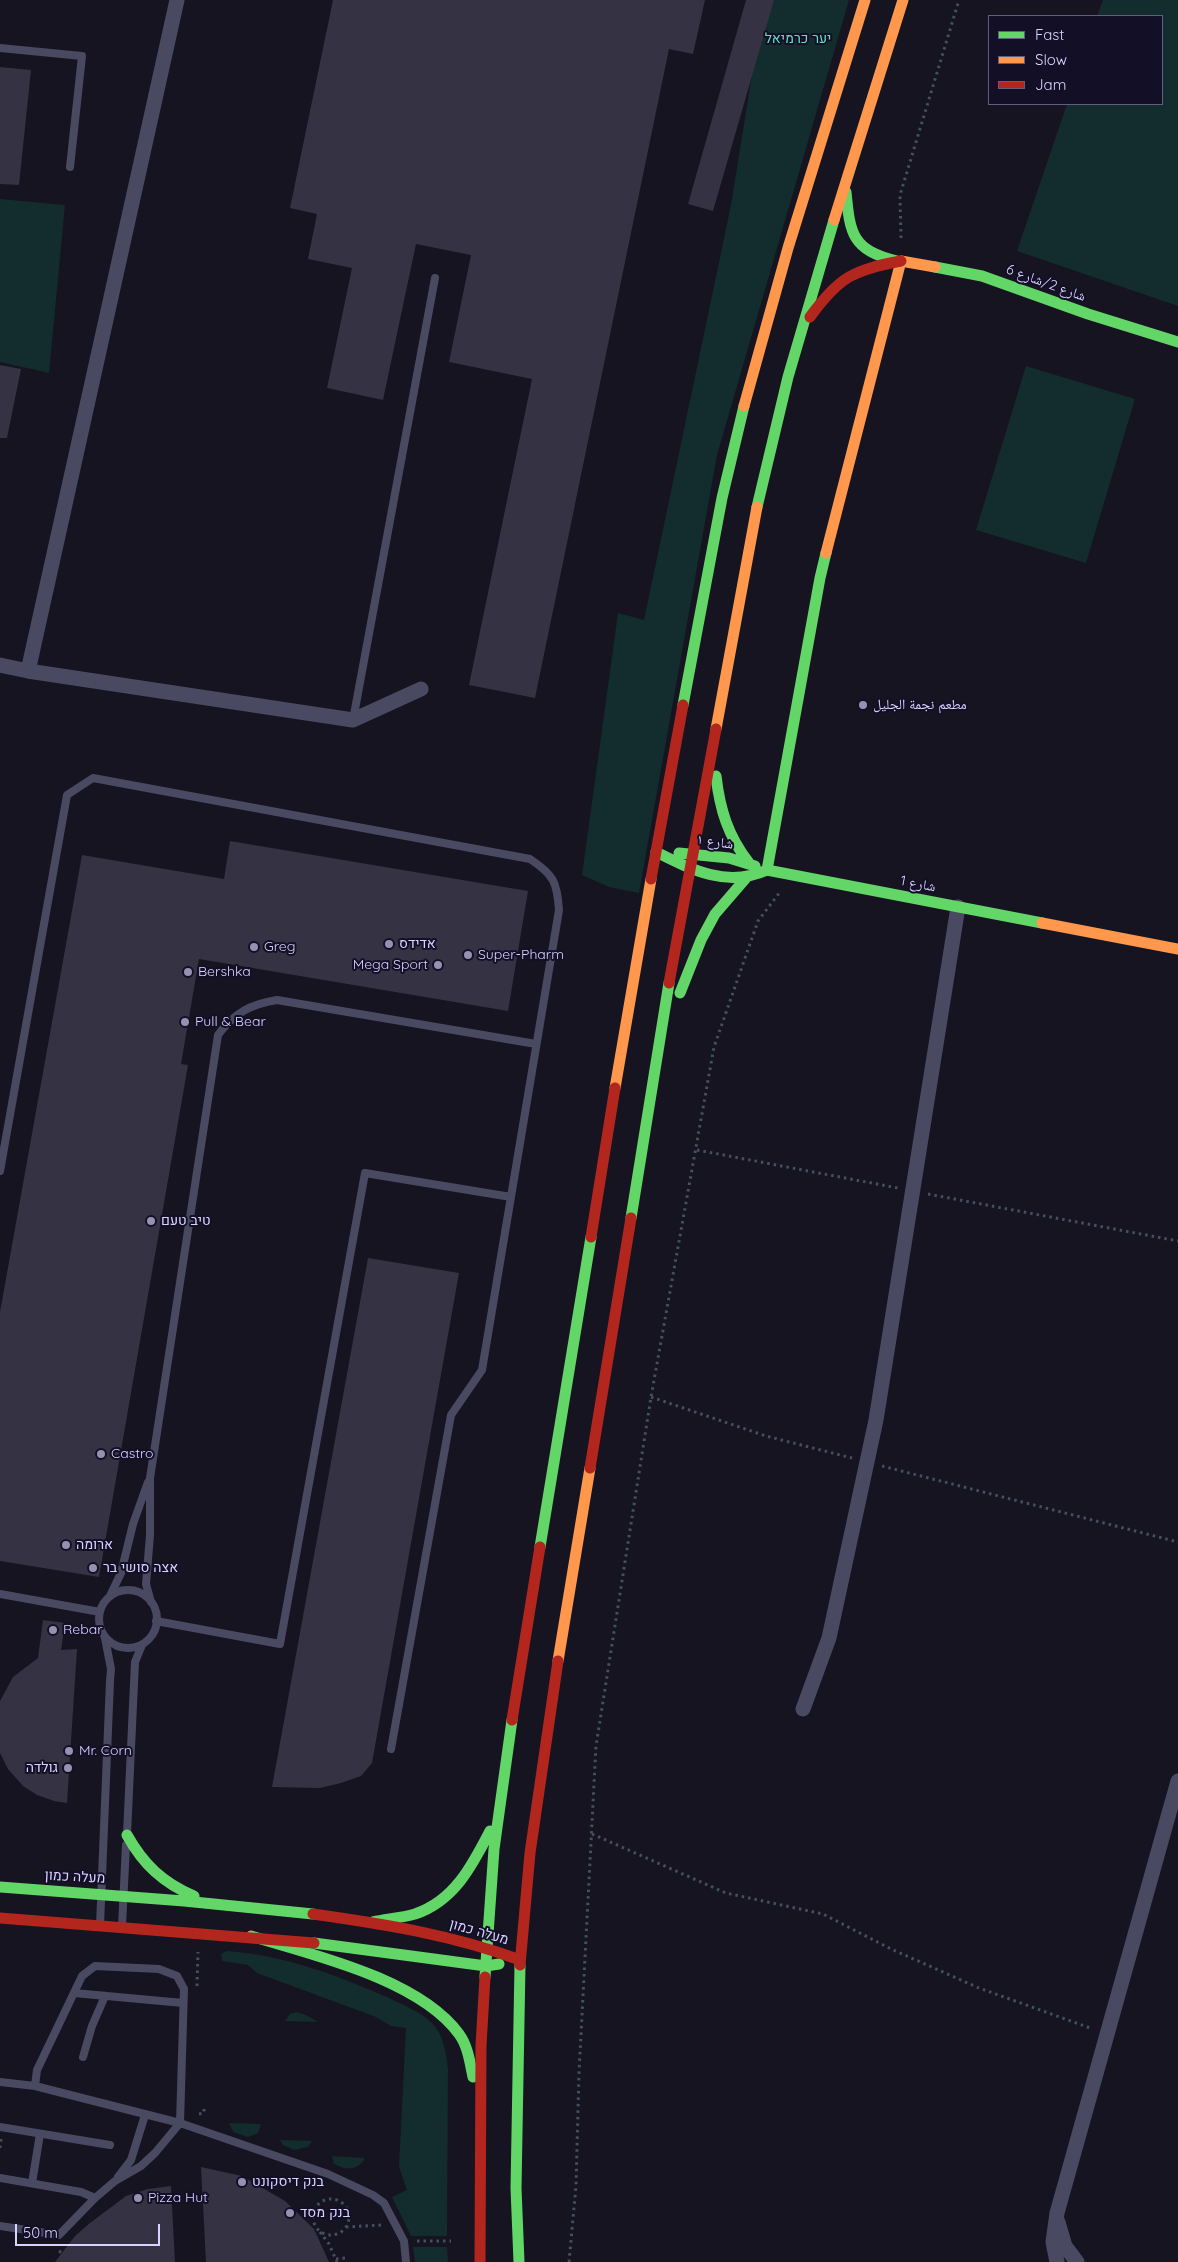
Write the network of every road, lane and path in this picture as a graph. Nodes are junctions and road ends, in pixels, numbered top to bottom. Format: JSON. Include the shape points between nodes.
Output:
{"nodes":[{"id":1,"x":177,"y":0,"type":"edge"},
{"id":2,"x":864,"y":0,"type":"edge"},
{"id":3,"x":903,"y":0,"type":"edge"},
{"id":4,"x":959,"y":0,"type":"edge"},
{"id":5,"x":0,"y":48,"type":"edge"},
{"id":6,"x":70,"y":167,"type":"dead end"},
{"id":7,"x":845,"y":182,"type":"junction"},
{"id":8,"x":901,"y":261,"type":"junction"},
{"id":9,"x":435,"y":278,"type":"dead end"},
{"id":10,"x":800,"y":333,"type":"junction"},
{"id":11,"x":1178,"y":342,"type":"edge"},
{"id":12,"x":0,"y":665,"type":"edge"},
{"id":13,"x":28,"y":671,"type":"junction"},
{"id":14,"x":421,"y":689,"type":"dead end"},
{"id":15,"x":353,"y":720,"type":"junction"},
{"id":16,"x":712,"y":750,"type":"junction"},
{"id":17,"x":656,"y":852,"type":"junction"},
{"id":18,"x":693,"y":853,"type":"junction"},
{"id":19,"x":749,"y":863,"type":"junction"},
{"id":20,"x":690,"y":869,"type":"junction"},
{"id":21,"x":766,"y":870,"type":"junction"},
{"id":22,"x":792,"y":875,"type":"junction"},
{"id":23,"x":746,"y":878,"type":"junction"},
{"id":24,"x":958,"y":907,"type":"junction"},
{"id":25,"x":1178,"y":949,"type":"edge"},
{"id":26,"x":660,"y":1040,"type":"junction"},
{"id":27,"x":536,"y":1044,"type":"junction"},
{"id":28,"x":697,"y":1150,"type":"junction"},
{"id":29,"x":0,"y":1171,"type":"edge"},
{"id":30,"x":913,"y":1191,"type":"junction"},
{"id":31,"x":511,"y":1197,"type":"junction"},
{"id":32,"x":1178,"y":1241,"type":"edge"},
{"id":33,"x":651,"y":1398,"type":"junction"},
{"id":34,"x":867,"y":1462,"type":"junction"},
{"id":35,"x":150,"y":1478,"type":"junction"},
{"id":36,"x":1178,"y":1542,"type":"edge"},
{"id":37,"x":0,"y":1594,"type":"edge"},
{"id":38,"x":108,"y":1598,"type":"junction"},
{"id":39,"x":151,"y":1602,"type":"junction"},
{"id":40,"x":100,"y":1612,"type":"junction"},
{"id":41,"x":156,"y":1621,"type":"junction"},
{"id":42,"x":105,"y":1638,"type":"junction"},
{"id":43,"x":142,"y":1645,"type":"junction"},
{"id":44,"x":803,"y":1709,"type":"dead end"},
{"id":45,"x":391,"y":1749,"type":"dead end"},
{"id":46,"x":1178,"y":1781,"type":"edge"},
{"id":47,"x":499,"y":1814,"type":"junction"},
{"id":48,"x":592,"y":1834,"type":"junction"},
{"id":49,"x":127,"y":1836,"type":"junction"},
{"id":50,"x":0,"y":1887,"type":"edge"},
{"id":51,"x":101,"y":1893,"type":"junction"},
{"id":52,"x":124,"y":1895,"type":"junction"},
{"id":53,"x":215,"y":1903,"type":"junction"},
{"id":54,"x":1,"y":1918,"type":"edge"},
{"id":55,"x":373,"y":1922,"type":"junction"},
{"id":56,"x":100,"y":1925,"type":"junction"},
{"id":57,"x":122,"y":1927,"type":"junction"},
{"id":58,"x":251,"y":1936,"type":"junction"},
{"id":59,"x":487,"y":1947,"type":"junction"},
{"id":60,"x":520,"y":1960,"type":"junction"},
{"id":61,"x":486,"y":1966,"type":"junction"},
{"id":62,"x":74,"y":1994,"type":"junction"},
{"id":63,"x":105,"y":1996,"type":"junction"},
{"id":64,"x":183,"y":2003,"type":"junction"},
{"id":65,"x":1107,"y":2034,"type":"junction"},
{"id":66,"x":83,"y":2057,"type":"dead end"},
{"id":67,"x":0,"y":2082,"type":"edge"},
{"id":68,"x":35,"y":2086,"type":"junction"},
{"id":69,"x":204,"y":2107,"type":"dead end"},
{"id":70,"x":194,"y":2112,"type":"dead end"},
{"id":71,"x":145,"y":2115,"type":"junction"},
{"id":72,"x":180,"y":2123,"type":"junction"},
{"id":73,"x":0,"y":2127,"type":"edge"},
{"id":74,"x":480,"y":2129,"type":"junction"},
{"id":75,"x":40,"y":2134,"type":"junction"},
{"id":76,"x":110,"y":2145,"type":"dead end"},
{"id":77,"x":0,"y":2178,"type":"edge"},
{"id":78,"x":115,"y":2181,"type":"junction"},
{"id":79,"x":32,"y":2183,"type":"junction"},
{"id":80,"x":94,"y":2198,"type":"junction"},
{"id":81,"x":1057,"y":2213,"type":"junction"},
{"id":82,"x":0,"y":2226,"type":"edge"},
{"id":83,"x":346,"y":2227,"type":"junction"},
{"id":84,"x":386,"y":2228,"type":"dead end"},
{"id":85,"x":320,"y":2232,"type":"junction"},
{"id":86,"x":414,"y":2241,"type":"dead end"},
{"id":87,"x":451,"y":2241,"type":"dead end"},
{"id":88,"x":346,"y":2258,"type":"dead end"},
{"id":89,"x":336,"y":2260,"type":"edge"},
{"id":90,"x":406,"y":2262,"type":"edge"},
{"id":91,"x":480,"y":2262,"type":"edge"},
{"id":92,"x":519,"y":2262,"type":"edge"},
{"id":93,"x":569,"y":2262,"type":"edge"},
{"id":94,"x":1057,"y":2262,"type":"edge"},
{"id":95,"x":1077,"y":2262,"type":"edge"}],
"edges":[{"from":1,"to":13,"type":"street"},
{"from":2,"to":17,"type":"main road","via":[[756,352],[739,420]]},
{"from":3,"to":7,"type":"main road"},
{"from":4,"to":8,"type":"path","via":[[900,195]]},
{"from":5,"to":6,"type":"lane","via":[[82,56]]},
{"from":7,"to":8,"type":"main road","name":"شارع 2/شارع 6","via":[[849,226],[855,238],[878,258]]},
{"from":7,"to":10,"type":"main road"},
{"from":8,"to":10,"type":"main road","via":[[864,267],[843,278],[824,297]]},
{"from":8,"to":11,"type":"main road","name":"شارع 2/شارع 6","via":[[982,276]]},
{"from":8,"to":21,"type":"main road","via":[[820,578]]},
{"from":9,"to":15,"type":"lane"},
{"from":10,"to":16,"type":"main road","via":[[757,505]]},
{"from":12,"to":13,"type":"street"},
{"from":13,"to":15,"type":"street"},
{"from":14,"to":15,"type":"street"},
{"from":16,"to":18,"type":"main road"},
{"from":16,"to":19,"type":"main road","via":[[720,812],[727,832]]},
{"from":17,"to":18,"type":"main road","name":"شارع ١"},
{"from":17,"to":20,"type":"main road"},
{"from":17,"to":47,"type":"main road"},
{"from":18,"to":19,"type":"main road","name":"شارع ١"},
{"from":18,"to":20,"type":"main road"},
{"from":19,"to":21,"type":"main road","name":"شارع ١"},
{"from":20,"to":23,"type":"main road","via":[[720,877]]},
{"from":20,"to":26,"type":"main road"},
{"from":21,"to":22,"type":"main road","name":"شارع 1"},
{"from":21,"to":23,"type":"main road"},
{"from":22,"to":24,"type":"main road","name":"شارع 1"},
{"from":22,"to":28,"type":"path","via":[[754,930],[714,1047]]},
{"from":23,"to":26,"type":"main road","via":[[715,914],[701,940]]},
{"from":24,"to":25,"type":"main road","name":"شارع 1"},
{"from":24,"to":30,"type":"street"},
{"from":26,"to":60,"type":"main road","via":[[545,1744]]},
{"from":27,"to":29,"type":"lane","via":[[559,910],[558,888],[546,869],[530,859],[94,778],[67,795]]},
{"from":27,"to":31,"type":"lane"},
{"from":27,"to":35,"type":"lane","via":[[277,1000],[258,1003],[228,1022],[218,1035]]},
{"from":28,"to":30,"type":"path"},
{"from":28,"to":33,"type":"path"},
{"from":30,"to":32,"type":"path"},
{"from":30,"to":34,"type":"street"},
{"from":31,"to":41,"type":"lane","via":[[365,1173],[280,1644]]},
{"from":31,"to":45,"type":"lane","via":[[482,1370],[451,1415]]},
{"from":33,"to":34,"type":"path","via":[[766,1436]]},
{"from":33,"to":48,"type":"path","via":[[596,1746]]},
{"from":34,"to":36,"type":"path"},
{"from":34,"to":44,"type":"street","via":[[829,1638]]},
{"from":35,"to":38,"type":"lane","via":[[133,1524],[121,1573]]},
{"from":35,"to":39,"type":"lane","via":[[146,1584]]},
{"from":37,"to":40,"type":"lane"},
{"from":38,"to":39,"type":"lane","via":[[119,1592],[134,1591]]},
{"from":38,"to":40,"type":"lane"},
{"from":39,"to":41,"type":"lane"},
{"from":40,"to":42,"type":"lane","via":[[99,1622]]},
{"from":41,"to":43,"type":"lane","via":[[152,1636]]},
{"from":42,"to":43,"type":"lane","via":[[120,1648]]},
{"from":42,"to":51,"type":"lane","via":[[111,1669]]},
{"from":43,"to":49,"type":"lane","via":[[135,1662]]},
{"from":46,"to":65,"type":"street"},
{"from":47,"to":55,"type":"main road","via":[[470,1872],[439,1904],[415,1914]]},
{"from":47,"to":59,"type":"main road"},
{"from":48,"to":65,"type":"path","via":[[726,1893],[822,1914],[979,1988]]},
{"from":48,"to":93,"type":"path","via":[[576,2186]]},
{"from":49,"to":52,"type":"lane"},
{"from":49,"to":53,"type":"main road","via":[[137,1855],[164,1881]]},
{"from":50,"to":51,"type":"main road","name":"מעלה כמון"},
{"from":51,"to":52,"type":"main road","name":"מעלה כמון"},
{"from":51,"to":56,"type":"lane"},
{"from":52,"to":53,"type":"main road","name":"מעלה כמון"},
{"from":52,"to":57,"type":"lane"},
{"from":53,"to":55,"type":"main road","name":"מעלה כמון"},
{"from":54,"to":56,"type":"main road","name":"מעלה כמון"},
{"from":55,"to":59,"type":"main road","name":"מעלה כמון"},
{"from":56,"to":57,"type":"main road","name":"מעלה כמון"},
{"from":57,"to":58,"type":"main road","name":"מעלה כמון"},
{"from":58,"to":61,"type":"main road","name":"מעלה כמון"},
{"from":58,"to":74,"type":"main road","via":[[394,1986],[429,2004],[459,2034],[470,2059]]},
{"from":59,"to":60,"type":"main road","name":"מעלה כמון"},
{"from":59,"to":61,"type":"main road"},
{"from":60,"to":61,"type":"main road","name":"מעלה כמון"},
{"from":60,"to":92,"type":"main road","via":[[516,2188]]},
{"from":61,"to":74,"type":"main road"},
{"from":62,"to":63,"type":"lane"},
{"from":62,"to":64,"type":"lane","via":[[82,1976],[95,1966],[159,1969],[177,1976],[184,1989]]},
{"from":62,"to":68,"type":"lane","via":[[37,2070]]},
{"from":63,"to":64,"type":"lane"},
{"from":63,"to":66,"type":"lane"},
{"from":64,"to":72,"type":"lane"},
{"from":65,"to":81,"type":"street"},
{"from":67,"to":68,"type":"lane"},
{"from":68,"to":71,"type":"lane"},
{"from":69,"to":70,"type":"path","via":[[202,2114]]},
{"from":71,"to":72,"type":"lane"},
{"from":71,"to":78,"type":"lane","via":[[131,2160]]},
{"from":72,"to":78,"type":"lane","via":[[141,2166]]},
{"from":72,"to":90,"type":"lane","via":[[328,2174],[372,2195],[392,2216],[404,2242]]},
{"from":73,"to":75,"type":"lane"},
{"from":74,"to":91,"type":"main road"},
{"from":75,"to":76,"type":"lane"},
{"from":75,"to":79,"type":"lane"},
{"from":77,"to":79,"type":"lane"},
{"from":78,"to":80,"type":"lane"},
{"from":79,"to":80,"type":"lane","via":[[81,2192]]},
{"from":80,"to":82,"type":"lane","via":[[59,2235]]},
{"from":81,"to":94,"type":"street","via":[[1052,2242]]},
{"from":81,"to":95,"type":"street","via":[[1065,2246]]},
{"from":83,"to":84,"type":"path","via":[[385,2225]]},
{"from":83,"to":85,"type":"path","via":[[337,2234]]},
{"from":83,"to":85,"type":"path","via":[[347,2209],[338,2200],[326,2199],[313,2210],[313,2222]]},
{"from":85,"to":89,"type":"path"},
{"from":86,"to":87,"type":"path"},
{"from":88,"to":89,"type":"path"}]}
